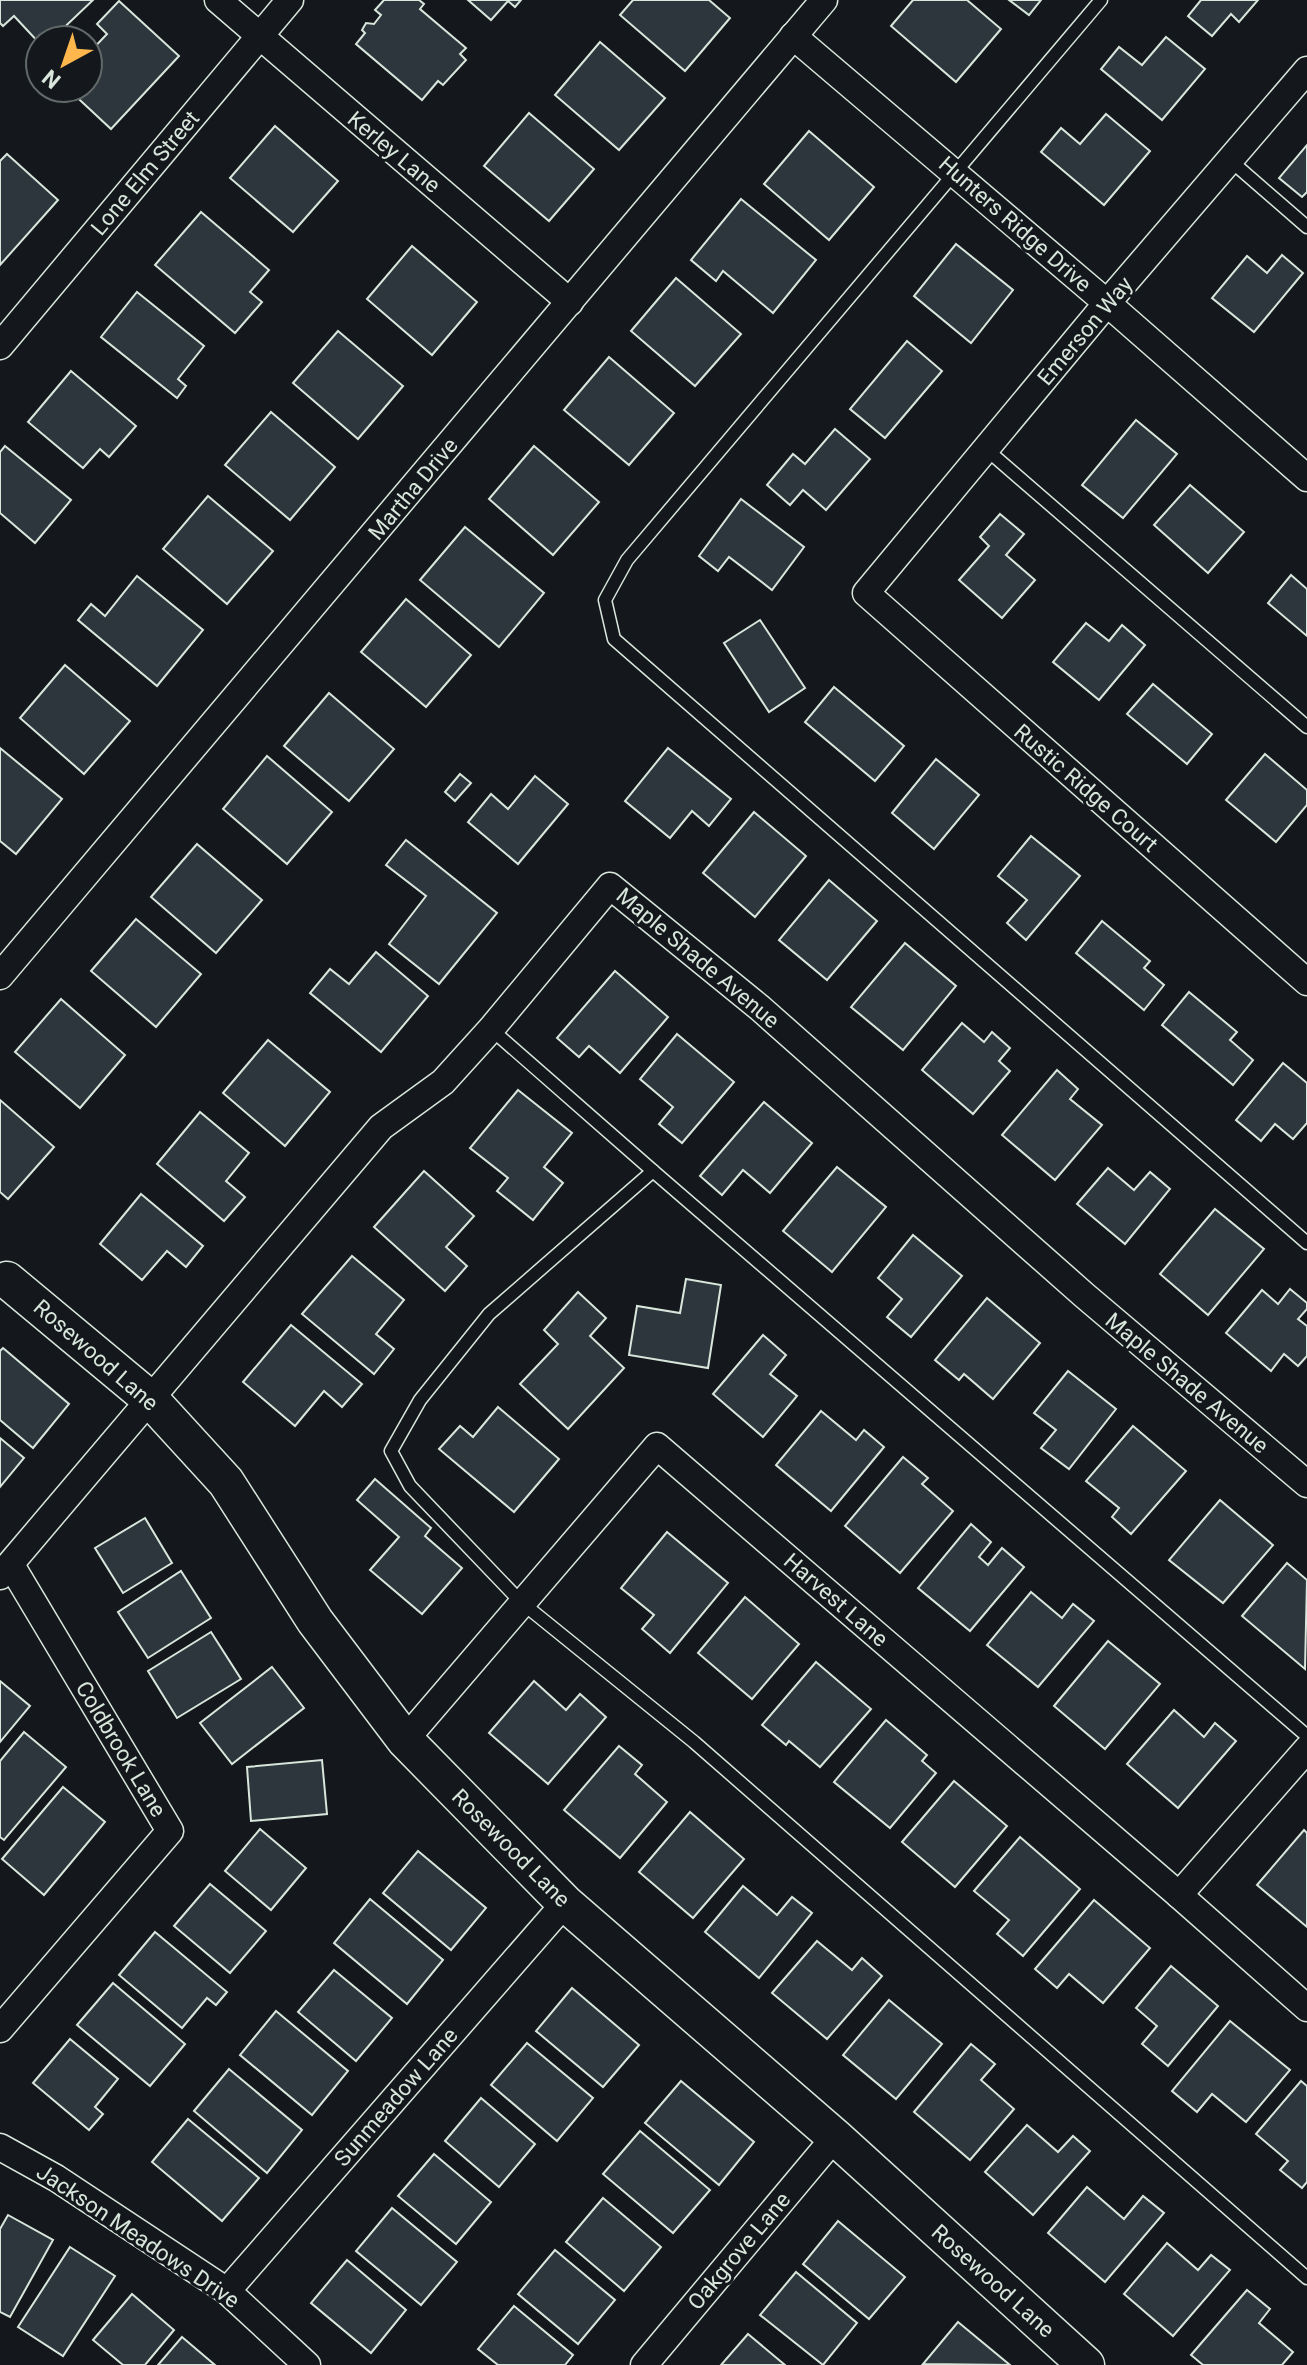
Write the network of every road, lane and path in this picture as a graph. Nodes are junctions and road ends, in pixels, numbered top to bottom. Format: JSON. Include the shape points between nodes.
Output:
{"nodes":[{"id":1,"x":218,"y":0,"type":"edge"},
{"id":2,"x":290,"y":0,"type":"edge"},
{"id":3,"x":824,"y":0,"type":"edge"},
{"id":4,"x":1101,"y":0,"type":"edge"},
{"id":5,"x":793,"y":36,"type":"junction"},
{"id":6,"x":259,"y":37,"type":"junction"},
{"id":7,"x":1307,"y":70,"type":"edge"},
{"id":8,"x":1231,"y":161,"type":"junction"},
{"id":9,"x":955,"y":172,"type":"junction"},
{"id":10,"x":1307,"y":227,"type":"edge"},
{"id":11,"x":570,"y":302,"type":"junction"},
{"id":12,"x":1107,"y":303,"type":"junction"},
{"id":13,"x":0,"y":346,"type":"edge"},
{"id":14,"x":986,"y":449,"type":"junction"},
{"id":15,"x":1307,"y":478,"type":"edge"},
{"id":16,"x":866,"y":593,"type":"joint"},
{"id":17,"x":1307,"y":727,"type":"edge"},
{"id":18,"x":0,"y":976,"type":"edge"},
{"id":19,"x":1307,"y":982,"type":"edge"},
{"id":20,"x":491,"y":1029,"type":"junction"},
{"id":21,"x":653,"y":1171,"type":"junction"},
{"id":22,"x":1307,"y":1243,"type":"edge"},
{"id":23,"x":4,"y":1277,"type":"edge"},
{"id":24,"x":150,"y":1399,"type":"junction"},
{"id":25,"x":1307,"y":1484,"type":"edge"},
{"id":26,"x":6,"y":1571,"type":"edge"},
{"id":27,"x":521,"y":1602,"type":"junction"},
{"id":28,"x":1307,"y":1736,"type":"edge"},
{"id":29,"x":405,"y":1740,"type":"junction"},
{"id":30,"x":1307,"y":1749,"type":"edge"},
{"id":31,"x":1179,"y":1895,"type":"junction"},
{"id":32,"x":565,"y":1903,"type":"junction"},
{"id":33,"x":1307,"y":2008,"type":"edge"},
{"id":34,"x":0,"y":2029,"type":"edge"},
{"id":35,"x":835,"y":2137,"type":"junction"},
{"id":36,"x":0,"y":2147,"type":"edge"},
{"id":37,"x":1307,"y":2278,"type":"edge"},
{"id":38,"x":227,"y":2291,"type":"junction"},
{"id":39,"x":307,"y":2365,"type":"edge"},
{"id":40,"x":644,"y":2365,"type":"edge"},
{"id":41,"x":1086,"y":2365,"type":"edge"}],
"edges":[{"from":1,"to":6,"type":"street","name":"Kerley Lane"},
{"from":2,"to":6,"type":"street","name":"Lone Elm Street"},
{"from":3,"to":5,"type":"street","name":"Martha Drive"},
{"from":4,"to":9,"type":"lane"},
{"from":5,"to":9,"type":"street","name":"Hunters Ridge Drive"},
{"from":5,"to":11,"type":"street","name":"Martha Drive"},
{"from":6,"to":11,"type":"street","name":"Kerley Lane"},
{"from":6,"to":13,"type":"street","name":"Lone Elm Street"},
{"from":7,"to":8,"type":"street","name":"Emerson Way"},
{"from":8,"to":10,"type":"lane"},
{"from":8,"to":12,"type":"street","name":"Emerson Way"},
{"from":9,"to":12,"type":"street","name":"Hunters Ridge Drive"},
{"from":9,"to":22,"type":"lane","via":[[627,560],[605,600],[614,639]]},
{"from":11,"to":18,"type":"street","name":"Martha Drive"},
{"from":12,"to":14,"type":"street","name":"Emerson Way"},
{"from":12,"to":15,"type":"street","name":"Hunters Ridge Drive"},
{"from":14,"to":16,"type":"street","name":"Emerson Way"},
{"from":14,"to":17,"type":"lane"},
{"from":16,"to":19,"type":"street","name":"Rustic Ridge Court"},
{"from":20,"to":21,"type":"lane"},
{"from":20,"to":24,"type":"street","name":"Maple Shade Avenue","via":[[443,1082],[381,1127]]},
{"from":20,"to":25,"type":"street","name":"Maple Shade Avenue","via":[[610,886],[760,1008]]},
{"from":21,"to":27,"type":"lane","via":[[489,1314],[420,1400],[391,1451],[410,1486]]},
{"from":21,"to":28,"type":"lane"},
{"from":23,"to":24,"type":"street","name":"Rosewood Lane"},
{"from":24,"to":26,"type":"street","name":"Maple Shade Avenue"},
{"from":24,"to":29,"type":"street","name":"Rosewood Lane","via":[[226,1482],[315,1621]]},
{"from":26,"to":34,"type":"street","name":"Coldbrook Lane","via":[[170,1831]]},
{"from":27,"to":29,"type":"street","name":"Harvest Lane"},
{"from":27,"to":31,"type":"street","name":"Harvest Lane","via":[[657,1446]]},
{"from":27,"to":37,"type":"lane","via":[[694,1742]]},
{"from":29,"to":32,"type":"street","name":"Rosewood Lane"},
{"from":30,"to":31,"type":"street"},
{"from":31,"to":33,"type":"street","name":"Harvest Lane"},
{"from":32,"to":35,"type":"street","name":"Rosewood Lane"},
{"from":32,"to":38,"type":"street","name":"Sunmeadow Lane"},
{"from":35,"to":40,"type":"street","name":"Oakgrove Lane"},
{"from":35,"to":41,"type":"street","name":"Rosewood Lane"},
{"from":36,"to":38,"type":"street","name":"Jackson Meadows Drive"},
{"from":38,"to":39,"type":"street","name":"Jackson Meadows Drive"}]}
